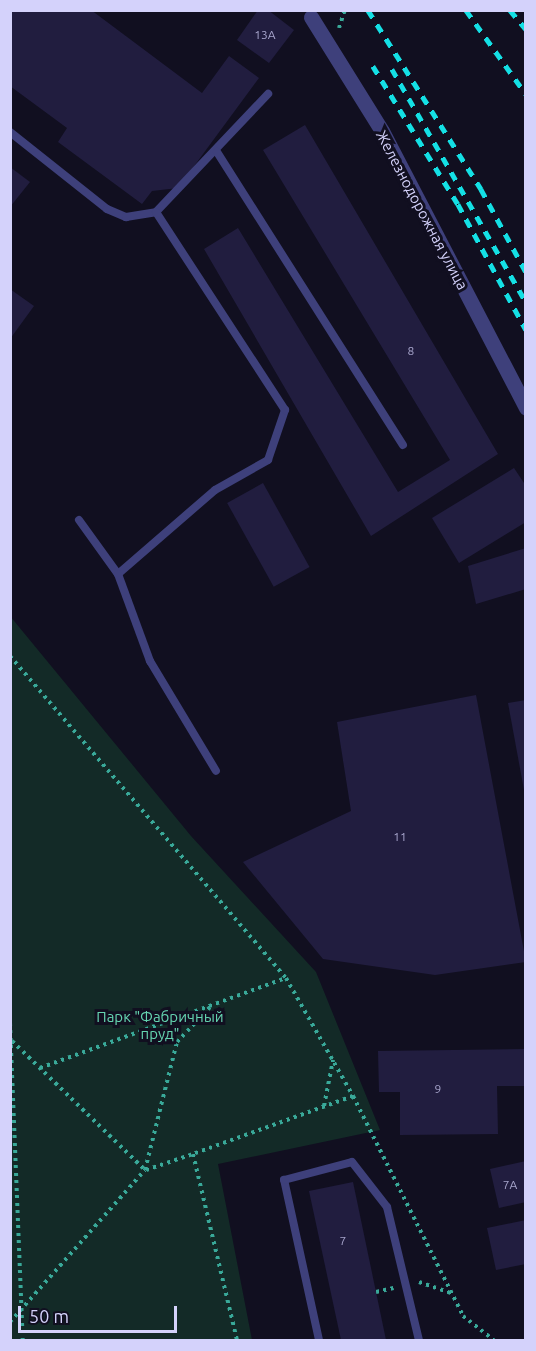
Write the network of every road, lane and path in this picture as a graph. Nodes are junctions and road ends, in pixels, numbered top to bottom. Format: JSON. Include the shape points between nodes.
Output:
{"nodes":[{"id":1,"x":310,"y":17,"type":"dead end"},
{"id":2,"x":268,"y":94,"type":"dead end"},
{"id":3,"x":10,"y":132,"type":"edge"},
{"id":4,"x":217,"y":152,"type":"junction"},
{"id":5,"x":156,"y":212,"type":"junction"},
{"id":6,"x":525,"y":408,"type":"edge"},
{"id":7,"x":403,"y":445,"type":"dead end"},
{"id":8,"x":78,"y":520,"type":"dead end"},
{"id":9,"x":118,"y":574,"type":"junction"},
{"id":10,"x":10,"y":656,"type":"edge"},
{"id":11,"x":216,"y":771,"type":"dead end"},
{"id":12,"x":286,"y":978,"type":"junction"},
{"id":13,"x":212,"y":1005,"type":"junction"},
{"id":14,"x":10,"y":1023,"type":"edge"},
{"id":15,"x":11,"y":1040,"type":"edge"},
{"id":16,"x":333,"y":1059,"type":"junction"},
{"id":17,"x":40,"y":1068,"type":"junction"},
{"id":18,"x":353,"y":1096,"type":"junction"},
{"id":19,"x":324,"y":1106,"type":"junction"},
{"id":20,"x":17,"y":1149,"type":"junction"},
{"id":21,"x":10,"y":1151,"type":"edge"},
{"id":22,"x":193,"y":1154,"type":"junction"},
{"id":23,"x":145,"y":1170,"type":"junction"},
{"id":24,"x":424,"y":1281,"type":"dead end"},
{"id":25,"x":451,"y":1293,"type":"junction"},
{"id":26,"x":22,"y":1312,"type":"junction"},
{"id":27,"x":10,"y":1322,"type":"edge"},
{"id":28,"x":23,"y":1341,"type":"edge"},
{"id":29,"x":237,"y":1341,"type":"edge"},
{"id":30,"x":319,"y":1341,"type":"edge"},
{"id":31,"x":419,"y":1341,"type":"edge"},
{"id":32,"x":494,"y":1341,"type":"edge"}],
"edges":[{"from":1,"to":6,"type":"street","name":"Железнодорожная улица","via":[[382,131]]},
{"from":2,"to":4,"type":"lane"},
{"from":3,"to":5,"type":"lane","via":[[107,209],[126,217]]},
{"from":4,"to":5,"type":"lane"},
{"from":4,"to":7,"type":"lane"},
{"from":5,"to":9,"type":"lane","via":[[285,410],[268,460],[215,490]]},
{"from":8,"to":9,"type":"lane"},
{"from":9,"to":11,"type":"lane","via":[[150,661]]},
{"from":10,"to":12,"type":"path"},
{"from":12,"to":13,"type":"path"},
{"from":12,"to":16,"type":"path"},
{"from":13,"to":17,"type":"path"},
{"from":13,"to":23,"type":"path","via":[[177,1042]]},
{"from":14,"to":15,"type":"path"},
{"from":15,"to":17,"type":"path"},
{"from":15,"to":20,"type":"path"},
{"from":16,"to":18,"type":"path"},
{"from":16,"to":19,"type":"path"},
{"from":17,"to":23,"type":"path"},
{"from":18,"to":19,"type":"path"},
{"from":18,"to":25,"type":"path"},
{"from":19,"to":22,"type":"path"},
{"from":20,"to":21,"type":"path"},
{"from":20,"to":26,"type":"path"},
{"from":22,"to":23,"type":"path"},
{"from":22,"to":29,"type":"path"},
{"from":23,"to":26,"type":"path"},
{"from":24,"to":25,"type":"path"},
{"from":25,"to":32,"type":"path","via":[[463,1316]]},
{"from":26,"to":27,"type":"path"},
{"from":26,"to":28,"type":"path"},
{"from":30,"to":31,"type":"lane","via":[[284,1180],[352,1162],[387,1207]]}]}
